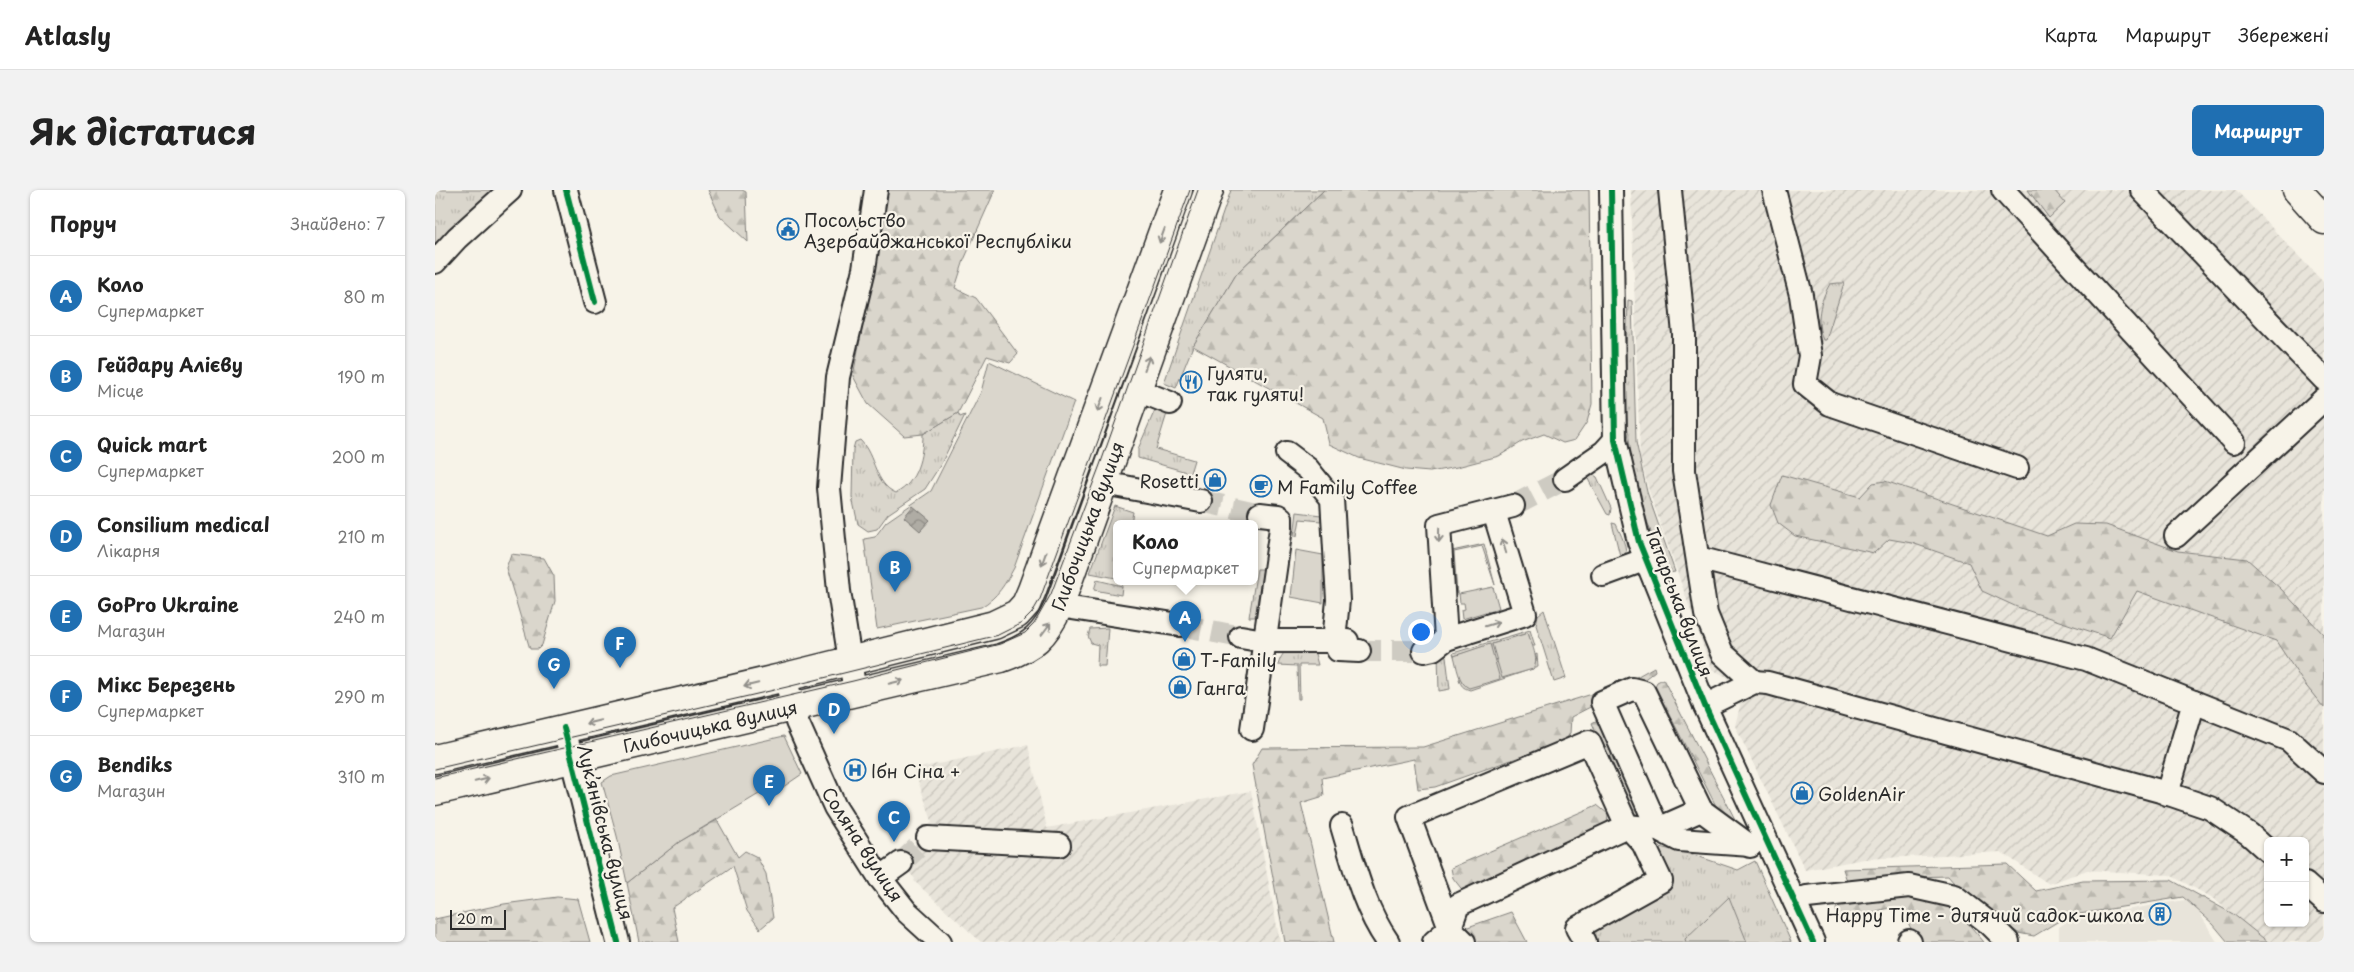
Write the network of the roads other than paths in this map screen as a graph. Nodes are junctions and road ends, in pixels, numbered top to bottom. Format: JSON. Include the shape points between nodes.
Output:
{"nodes":[{"id":1,"x":510,"y":190,"type":"edge"},
{"id":2,"x":566,"y":190,"type":"edge"},
{"id":3,"x":876,"y":190,"type":"edge"},
{"id":4,"x":1178,"y":190,"type":"edge"},
{"id":5,"x":1209,"y":190,"type":"edge"},
{"id":6,"x":1611,"y":190,"type":"edge"},
{"id":7,"x":1670,"y":190,"type":"edge"},
{"id":8,"x":1774,"y":190,"type":"edge"},
{"id":9,"x":2003,"y":190,"type":"edge"},
{"id":10,"x":2142,"y":190,"type":"edge"},
{"id":11,"x":2297,"y":190,"type":"edge"},
{"id":12,"x":2324,"y":220,"type":"edge"},
{"id":13,"x":435,"y":262,"type":"edge"},
{"id":14,"x":595,"y":302,"type":"dead end"},
{"id":15,"x":2324,"y":379,"type":"edge"},
{"id":16,"x":1137,"y":390,"type":"junction"},
{"id":17,"x":2324,"y":399,"type":"edge"},
{"id":18,"x":1170,"y":403,"type":"dead end"},
{"id":19,"x":1615,"y":440,"type":"junction"},
{"id":20,"x":2234,"y":442,"type":"dead end"},
{"id":21,"x":1287,"y":453,"type":"dead end"},
{"id":22,"x":2017,"y":468,"type":"dead end"},
{"id":23,"x":1565,"y":479,"type":"tunnel mouth"},
{"id":24,"x":1103,"y":483,"type":"junction"},
{"id":25,"x":1201,"y":501,"type":"tunnel mouth"},
{"id":26,"x":1260,"y":514,"type":"tunnel mouth"},
{"id":27,"x":2176,"y":536,"type":"dead end"},
{"id":28,"x":1698,"y":558,"type":"junction"},
{"id":29,"x":1645,"y":560,"type":"junction"},
{"id":30,"x":1603,"y":575,"type":"dead end"},
{"id":31,"x":1059,"y":606,"type":"junction"},
{"id":32,"x":1181,"y":625,"type":"tunnel mouth"},
{"id":33,"x":1241,"y":637,"type":"tunnel mouth"},
{"id":34,"x":1446,"y":639,"type":"junction"},
{"id":35,"x":1264,"y":641,"type":"junction"},
{"id":36,"x":1334,"y":641,"type":"junction"},
{"id":37,"x":1359,"y":646,"type":"tunnel mouth"},
{"id":38,"x":1424,"y":651,"type":"tunnel mouth"},
{"id":39,"x":850,"y":660,"type":"junction"},
{"id":40,"x":785,"y":677,"type":"junction"},
{"id":41,"x":1754,"y":682,"type":"junction"},
{"id":42,"x":855,"y":692,"type":"junction"},
{"id":43,"x":2194,"y":702,"type":"junction"},
{"id":44,"x":1705,"y":706,"type":"junction"},
{"id":45,"x":793,"y":707,"type":"junction"},
{"id":46,"x":564,"y":728,"type":"junction"},
{"id":47,"x":1252,"y":730,"type":"dead end"},
{"id":48,"x":435,"y":759,"type":"edge"},
{"id":49,"x":572,"y":759,"type":"junction"},
{"id":50,"x":2324,"y":772,"type":"edge"},
{"id":51,"x":435,"y":791,"type":"edge"},
{"id":52,"x":2167,"y":794,"type":"junction"},
{"id":53,"x":1701,"y":810,"type":"junction"},
{"id":54,"x":1343,"y":826,"type":"dead end"},
{"id":55,"x":1627,"y":826,"type":"junction"},
{"id":56,"x":1658,"y":830,"type":"junction"},
{"id":57,"x":928,"y":838,"type":"dead end"},
{"id":58,"x":1758,"y":844,"type":"junction"},
{"id":59,"x":1059,"y":845,"type":"dead end"},
{"id":60,"x":2264,"y":847,"type":"edge"},
{"id":61,"x":901,"y":863,"type":"tunnel mouth"},
{"id":62,"x":881,"y":878,"type":"junction"},
{"id":63,"x":2309,"y":888,"type":"edge"},
{"id":64,"x":2324,"y":901,"type":"edge"},
{"id":65,"x":1795,"y":902,"type":"junction"},
{"id":66,"x":1449,"y":937,"type":"edge"},
{"id":67,"x":618,"y":942,"type":"edge"},
{"id":68,"x":940,"y":942,"type":"edge"},
{"id":69,"x":1388,"y":942,"type":"edge"},
{"id":70,"x":1585,"y":942,"type":"edge"},
{"id":71,"x":1813,"y":942,"type":"edge"},
{"id":72,"x":2007,"y":942,"type":"edge"}],
"edges":[{"from":1,"to":13,"type":"street"},
{"from":2,"to":14,"type":"street"},
{"from":3,"to":39,"type":"street","via":[[864,269],[838,377],[829,488],[839,592]]},
{"from":4,"to":39,"type":"main road","name":"Глибочицька вулиця","one_way":true,"via":[[1025,604],[1017,614],[994,625]]},
{"from":16,"to":5,"type":"main road","name":"Глибочицька вулиця","one_way":true},
{"from":6,"to":19,"type":"street","name":"Татарська вулиця"},
{"from":7,"to":28,"type":"street","via":[[1684,334],[1684,471]]},
{"from":8,"to":22,"type":"street","via":[[1802,304],[1810,356],[1805,384],[1830,404]]},
{"from":9,"to":20,"type":"street"},
{"from":10,"to":15,"type":"street"},
{"from":11,"to":12,"type":"main road"},
{"from":16,"to":18,"type":"street"},
{"from":16,"to":24,"type":"main road","name":"Глибочицька вулиця"},
{"from":17,"to":27,"type":"street"},
{"from":19,"to":23,"type":"street"},
{"from":19,"to":29,"type":"street","name":"Татарська вулиця"},
{"from":21,"to":36,"type":"street","via":[[1308,469],[1332,499],[1338,600]]},
{"from":24,"to":25,"type":"street"},
{"from":24,"to":31,"type":"main road","name":"Глибочицька вулиця"},
{"from":26,"to":35,"type":"street","via":[[1281,518]]},
{"from":28,"to":41,"type":"street","via":[[1706,614],[1722,652]]},
{"from":28,"to":43,"type":"street","via":[[2086,659]]},
{"from":29,"to":30,"type":"street"},
{"from":29,"to":44,"type":"street","name":"Татарська вулиця"},
{"from":31,"to":32,"type":"street"},
{"from":42,"to":31,"type":"main road","name":"Глибочицька вулиця","one_way":true,"via":[[1019,652],[1041,636]]},
{"from":33,"to":35,"type":"street"},
{"from":34,"to":34,"type":"street","one_way":true,"via":[[1525,614],[1503,509],[1439,525]]},
{"from":34,"to":38,"type":"street","via":[[1433,649]]},
{"from":35,"to":36,"type":"street"},
{"from":35,"to":47,"type":"street"},
{"from":36,"to":37,"type":"street"},
{"from":39,"to":40,"type":"main road","name":"Глибочицька вулиця"},
{"from":39,"to":42,"type":"street"},
{"from":40,"to":45,"type":"street","name":"Соляна вулиця"},
{"from":40,"to":46,"type":"main road","name":"Глибочицька вулиця","one_way":true},
{"from":41,"to":44,"type":"street"},
{"from":41,"to":52,"type":"street","via":[[1768,683]]},
{"from":42,"to":45,"type":"main road","name":"Глибочицька вулиця"},
{"from":43,"to":50,"type":"street","via":[[2289,740]]},
{"from":43,"to":52,"type":"street"},
{"from":44,"to":58,"type":"street","name":"Татарська вулиця"},
{"from":45,"to":49,"type":"main road","name":"Глибочицька вулиця"},
{"from":45,"to":62,"type":"street","name":"Соляна вулиця","via":[[835,807]]},
{"from":46,"to":48,"type":"main road","name":"Глибочицька вулиця"},
{"from":46,"to":49,"type":"street","name":"Лукʼянівська вулиця"},
{"from":51,"to":49,"type":"main road","name":"Глибочицька вулиця","one_way":true},
{"from":49,"to":67,"type":"street","name":"Лукʼянівська вулиця"},
{"from":52,"to":60,"type":"street","via":[[2211,808]]},
{"from":53,"to":56,"type":"street"},
{"from":53,"to":56,"type":"street","via":[[1644,692],[1632,688],[1602,702]]},
{"from":53,"to":58,"type":"street"},
{"from":54,"to":69,"type":"street","via":[[1375,923]]},
{"from":55,"to":56,"type":"street"},
{"from":55,"to":66,"type":"street","via":[[1458,905]]},
{"from":55,"to":66,"type":"street","via":[[1589,742],[1409,817]]},
{"from":55,"to":70,"type":"street","via":[[1643,844],[1661,881],[1577,928]]},
{"from":56,"to":58,"type":"street","via":[[1679,840]]},
{"from":57,"to":59,"type":"street"},
{"from":58,"to":65,"type":"street","name":"Татарська вулиця"},
{"from":61,"to":62,"type":"street"},
{"from":62,"to":68,"type":"street","name":"Соляна вулиця","via":[[906,911]]},
{"from":63,"to":64,"type":"street"},
{"from":65,"to":71,"type":"street","name":"Татарська вулиця"},
{"from":65,"to":72,"type":"street","via":[[1807,897],[1909,886],[1954,896]]}]}
